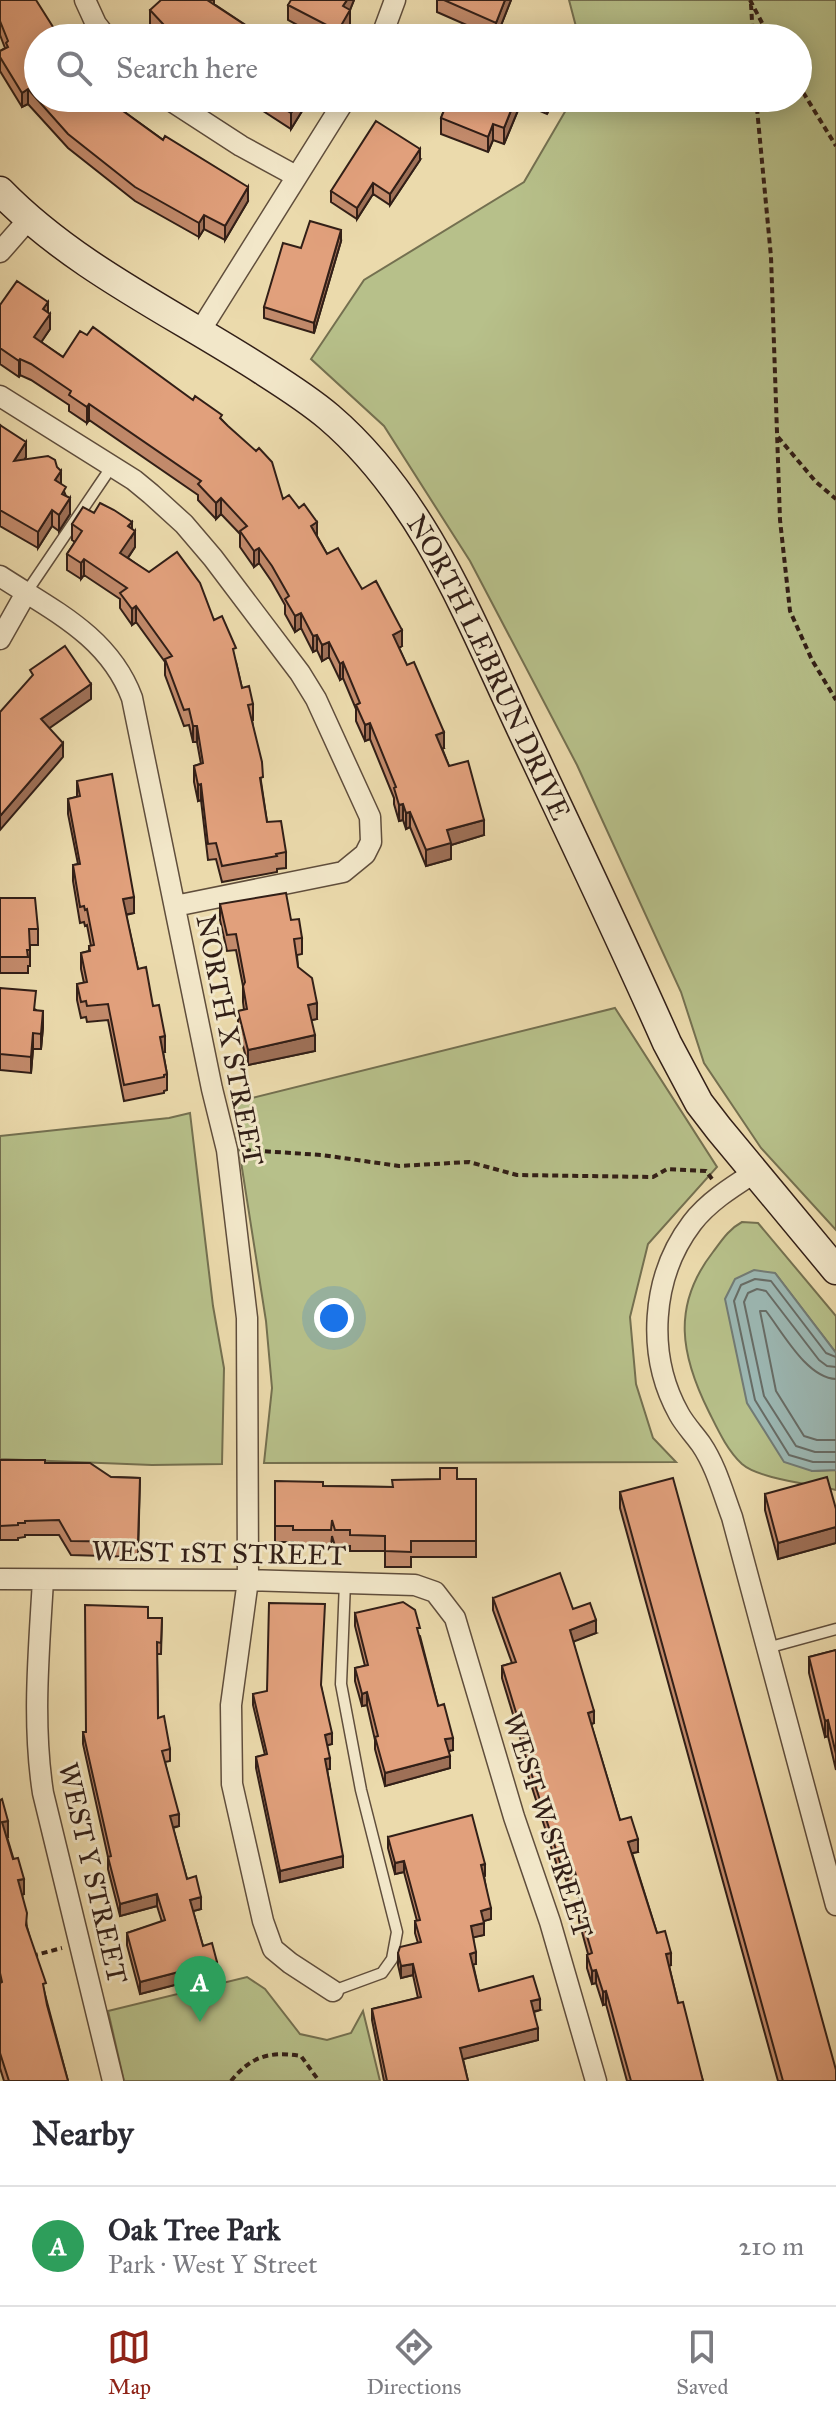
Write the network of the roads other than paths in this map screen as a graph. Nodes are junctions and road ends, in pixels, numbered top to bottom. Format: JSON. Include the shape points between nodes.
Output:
{"nodes":[{"id":1,"x":85,"y":0,"type":"edge"},
{"id":2,"x":395,"y":0,"type":"edge"},
{"id":3,"x":96,"y":24,"type":"edge"},
{"id":4,"x":386,"y":24,"type":"edge"},
{"id":5,"x":189,"y":112,"type":"edge"},
{"id":6,"x":337,"y":112,"type":"edge"},
{"id":7,"x":296,"y":176,"type":"junction"},
{"id":8,"x":0,"y":191,"type":"edge"},
{"id":9,"x":28,"y":220,"type":"junction"},
{"id":10,"x":0,"y":252,"type":"edge"},
{"id":11,"x":200,"y":331,"type":"junction"},
{"id":12,"x":0,"y":396,"type":"edge"},
{"id":13,"x":112,"y":466,"type":"junction"},
{"id":14,"x":0,"y":576,"type":"edge"},
{"id":15,"x":26,"y":593,"type":"junction"},
{"id":16,"x":0,"y":639,"type":"edge"},
{"id":17,"x":175,"y":906,"type":"junction"},
{"id":18,"x":754,"y":1173,"type":"junction"},
{"id":19,"x":836,"y":1270,"type":"edge"},
{"id":20,"x":0,"y":1579,"type":"edge"},
{"id":21,"x":43,"y":1580,"type":"junction"},
{"id":22,"x":248,"y":1580,"type":"junction"},
{"id":23,"x":345,"y":1582,"type":"junction"},
{"id":24,"x":435,"y":1592,"type":"joint"},
{"id":25,"x":836,"y":1629,"type":"edge"},
{"id":26,"x":767,"y":1648,"type":"junction"},
{"id":27,"x":831,"y":1866,"type":"edge"},
{"id":28,"x":836,"y":1905,"type":"edge"},
{"id":29,"x":333,"y":1991,"type":"joint"},
{"id":30,"x":113,"y":2081,"type":"edge"},
{"id":31,"x":596,"y":2081,"type":"edge"}],
"edges":[{"from":1,"to":3,"type":"street"},
{"from":2,"to":4,"type":"street"},
{"from":5,"to":7,"type":"street"},
{"from":6,"to":7,"type":"street"},
{"from":7,"to":11,"type":"street"},
{"from":8,"to":9,"type":"street","name":"NORTH LEBRUN DRIVE"},
{"from":9,"to":10,"type":"street"},
{"from":9,"to":11,"type":"street","name":"NORTH LEBRUN DRIVE"},
{"from":11,"to":18,"type":"street","name":"NORTH LEBRUN DRIVE","via":[[329,417],[400,492],[472,625],[667,1043],[699,1103]]},
{"from":12,"to":13,"type":"street"},
{"from":13,"to":15,"type":"lane"},
{"from":13,"to":17,"type":"street","via":[[184,524],[300,673],[365,801],[372,829],[365,854],[343,872]]},
{"from":14,"to":15,"type":"street","name":"NORTH X STREET"},
{"from":15,"to":16,"type":"street"},
{"from":15,"to":17,"type":"street","name":"NORTH X STREET","via":[[96,642],[125,680]]},
{"from":17,"to":22,"type":"street","name":"NORTH X STREET","via":[[227,1150],[247,1318]]},
{"from":18,"to":19,"type":"street","name":"NORTH LEBRUN DRIVE"},
{"from":18,"to":26,"type":"street","via":[[693,1221],[661,1287],[657,1329],[664,1379],[718,1478]]},
{"from":20,"to":21,"type":"street","name":"WEST 1ST STREET"},
{"from":21,"to":22,"type":"street","name":"WEST 1ST STREET"},
{"from":21,"to":30,"type":"street","name":"WEST Y STREET","via":[[36,1707],[39,1766]]},
{"from":22,"to":23,"type":"street","name":"WEST 1ST STREET"},
{"from":22,"to":29,"type":"street","name":"NORTH X STREET","via":[[231,1705],[232,1784],[273,1949]]},
{"from":23,"to":24,"type":"street","name":"WEST 1ST STREET","via":[[415,1585]]},
{"from":23,"to":29,"type":"lane","via":[[341,1684],[397,1932],[382,1973]]},
{"from":24,"to":31,"type":"street","name":"WEST W STREET","via":[[455,1618]]},
{"from":25,"to":26,"type":"lane"},
{"from":26,"to":27,"type":"street"},
{"from":27,"to":28,"type":"street"}]}
